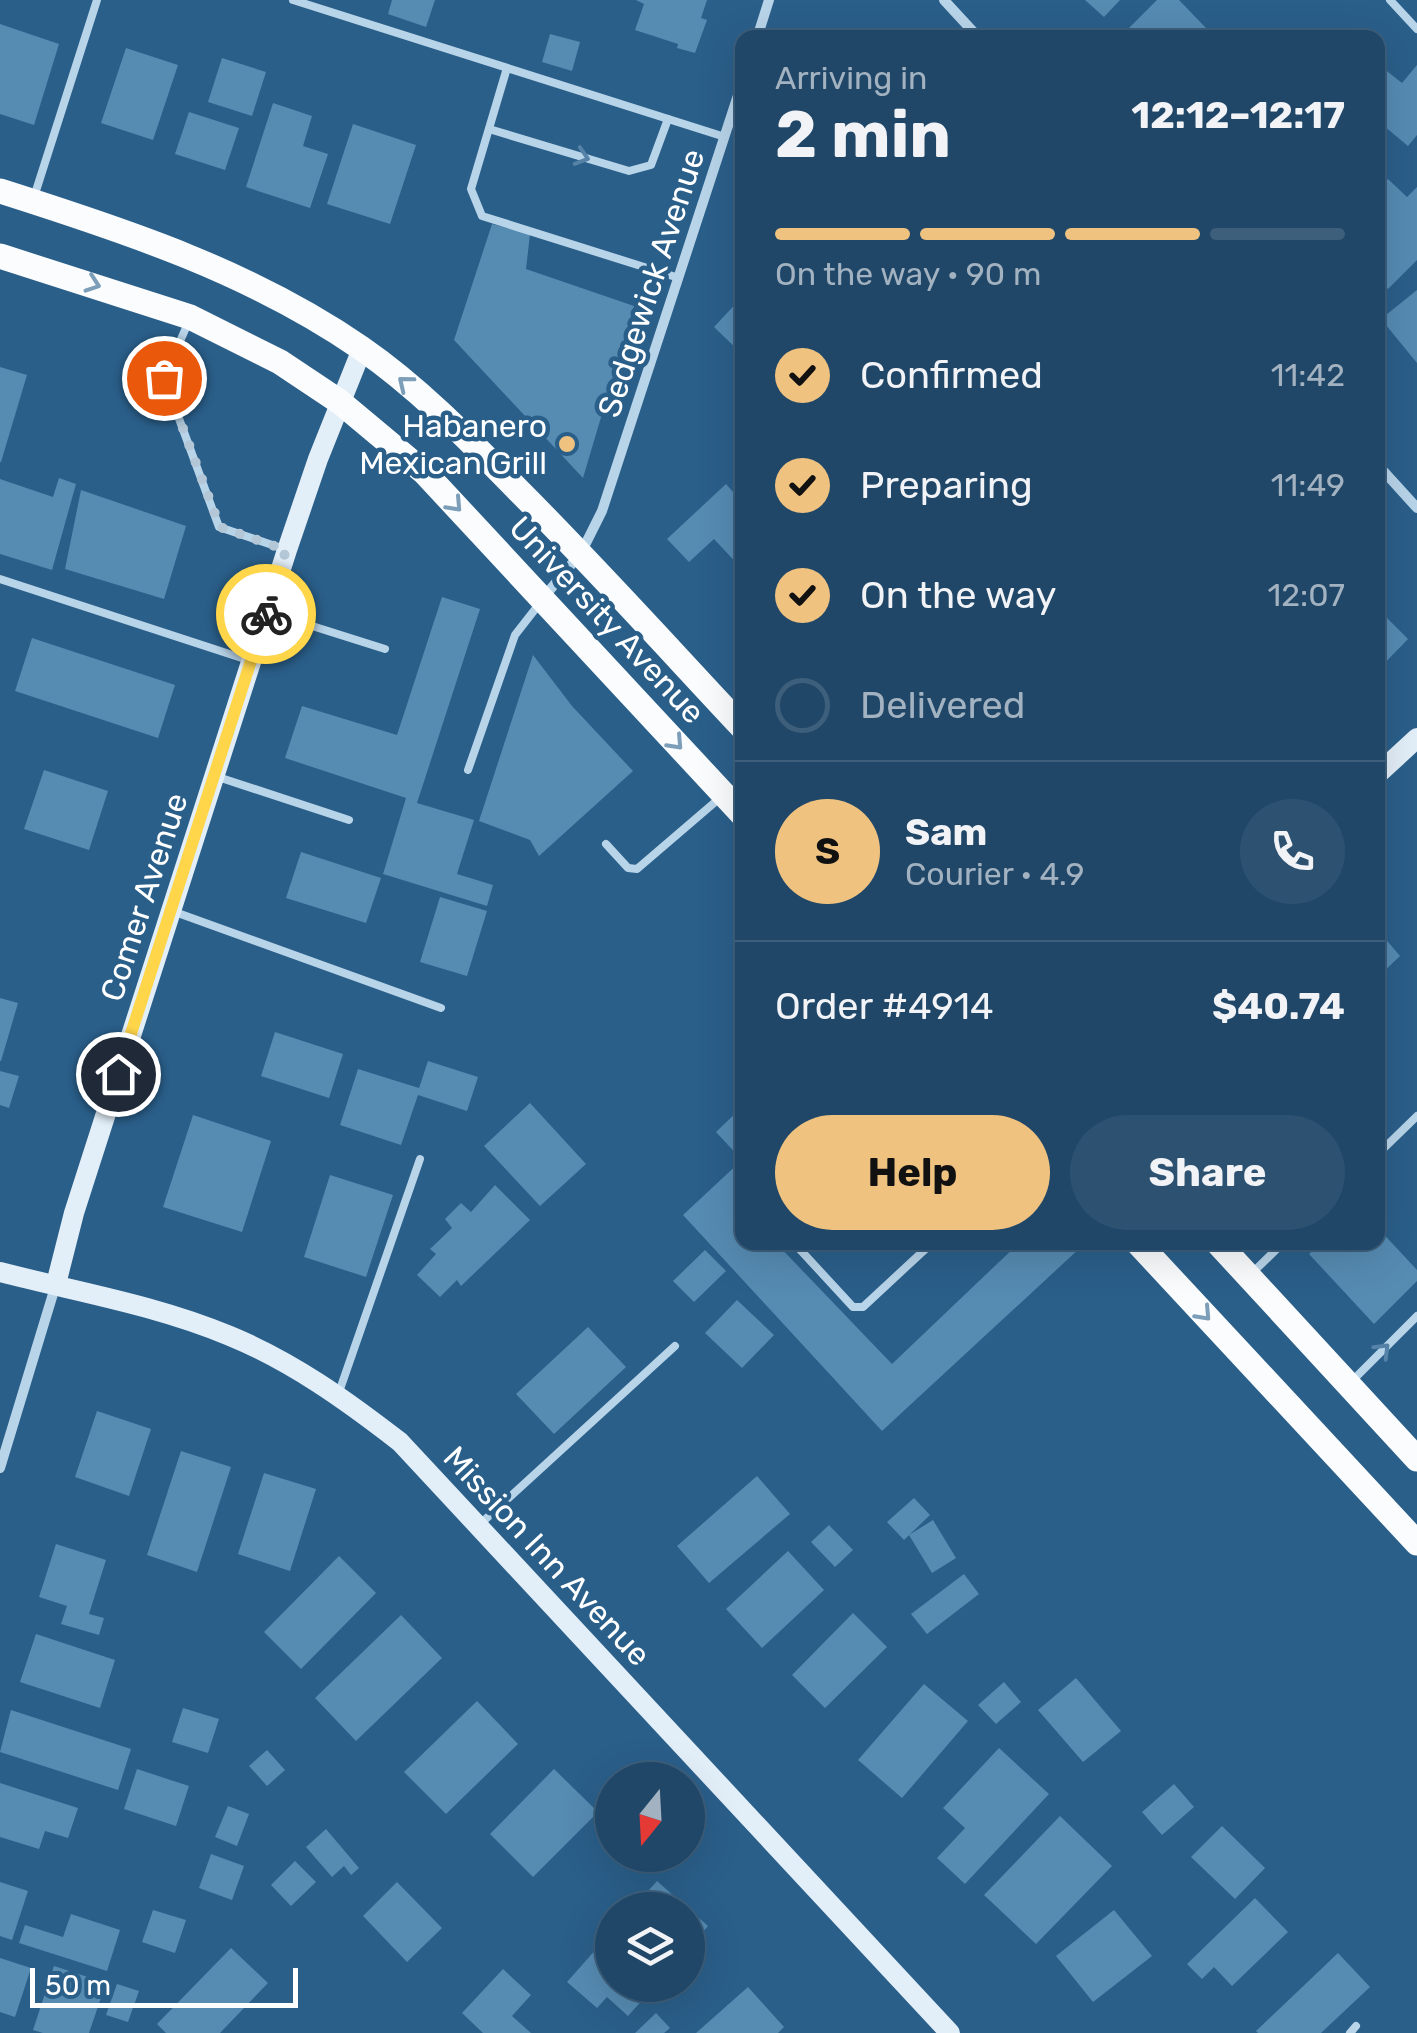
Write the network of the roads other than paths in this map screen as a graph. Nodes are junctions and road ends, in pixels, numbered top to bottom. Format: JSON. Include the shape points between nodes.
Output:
{"nodes":[{"id":1,"x":98,"y":0,"type":"edge"},
{"id":2,"x":292,"y":0,"type":"edge"},
{"id":3,"x":769,"y":0,"type":"edge"},
{"id":4,"x":944,"y":0,"type":"edge"},
{"id":5,"x":1390,"y":0,"type":"edge"},
{"id":6,"x":1417,"y":29,"type":"edge"},
{"id":7,"x":760,"y":30,"type":"edge"},
{"id":8,"x":971,"y":30,"type":"edge"},
{"id":9,"x":507,"y":68,"type":"junction"},
{"id":10,"x":735,"y":105,"type":"edge"},
{"id":11,"x":668,"y":119,"type":"junction"},
{"id":12,"x":489,"y":129,"type":"junction"},
{"id":13,"x":725,"y":137,"type":"junction"},
{"id":14,"x":0,"y":192,"type":"edge"},
{"id":15,"x":33,"y":202,"type":"junction"},
{"id":16,"x":0,"y":256,"type":"edge"},
{"id":17,"x":679,"y":278,"type":"junction"},
{"id":18,"x":190,"y":317,"type":"junction"},
{"id":19,"x":362,"y":349,"type":"junction"},
{"id":20,"x":340,"y":402,"type":"junction"},
{"id":21,"x":1385,"y":474,"type":"edge"},
{"id":22,"x":1417,"y":508,"type":"edge"},
{"id":23,"x":286,"y":550,"type":"junction"},
{"id":24,"x":581,"y":553,"type":"junction"},
{"id":25,"x":0,"y":579,"type":"edge"},
{"id":26,"x":542,"y":599,"type":"junction"},
{"id":27,"x":267,"y":612,"type":"junction"},
{"id":28,"x":386,"y":649,"type":"dead end"},
{"id":29,"x":251,"y":661,"type":"junction"},
{"id":30,"x":735,"y":720,"type":"edge"},
{"id":31,"x":1417,"y":738,"type":"edge"},
{"id":32,"x":1385,"y":768,"type":"edge"},
{"id":33,"x":468,"y":770,"type":"dead end"},
{"id":34,"x":214,"y":776,"type":"junction"},
{"id":35,"x":724,"y":794,"type":"junction"},
{"id":36,"x":735,"y":806,"type":"edge"},
{"id":37,"x":349,"y":820,"type":"dead end"},
{"id":38,"x":606,"y":844,"type":"dead end"},
{"id":39,"x":171,"y":910,"type":"junction"},
{"id":40,"x":441,"y":1008,"type":"dead end"},
{"id":41,"x":1417,"y":1116,"type":"edge"},
{"id":42,"x":1385,"y":1147,"type":"edge"},
{"id":43,"x":420,"y":1160,"type":"dead end"},
{"id":44,"x":800,"y":1250,"type":"edge"},
{"id":45,"x":925,"y":1250,"type":"edge"},
{"id":46,"x":1145,"y":1250,"type":"edge"},
{"id":47,"x":1223,"y":1250,"type":"edge"},
{"id":48,"x":1276,"y":1250,"type":"edge"},
{"id":49,"x":0,"y":1272,"type":"edge"},
{"id":50,"x":1248,"y":1277,"type":"junction"},
{"id":51,"x":56,"y":1284,"type":"junction"},
{"id":52,"x":1417,"y":1316,"type":"edge"},
{"id":53,"x":674,"y":1346,"type":"dead end"},
{"id":54,"x":1348,"y":1385,"type":"junction"},
{"id":55,"x":338,"y":1394,"type":"junction"},
{"id":56,"x":1417,"y":1459,"type":"edge"},
{"id":57,"x":0,"y":1468,"type":"edge"},
{"id":58,"x":478,"y":1526,"type":"junction"},
{"id":59,"x":1417,"y":1543,"type":"edge"},
{"id":60,"x":950,"y":2033,"type":"edge"}],
"edges":[{"from":1,"to":15,"type":"lane"},
{"from":2,"to":9,"type":"lane"},
{"from":3,"to":7,"type":"street"},
{"from":4,"to":8,"type":"street"},
{"from":5,"to":6,"type":"lane"},
{"from":9,"to":11,"type":"lane"},
{"from":9,"to":12,"type":"lane"},
{"from":10,"to":13,"type":"street","name":"Sedgewick Avenue"},
{"from":12,"to":11,"type":"lane","one_way":true,"via":[[629,172],[651,165]]},
{"from":11,"to":13,"type":"lane"},
{"from":12,"to":17,"type":"lane","via":[[471,189],[482,216]]},
{"from":13,"to":17,"type":"street","name":"Sedgewick Avenue"},
{"from":14,"to":15,"type":"main road","name":"University Avenue"},
{"from":15,"to":19,"type":"main road","name":"University Avenue","via":[[230,274]]},
{"from":16,"to":18,"type":"main road","name":"University Avenue","one_way":true},
{"from":17,"to":24,"type":"street","name":"Sedgewick Avenue","via":[[602,511]]},
{"from":18,"to":20,"type":"main road","name":"University Avenue","via":[[280,362]]},
{"from":18,"to":23,"type":"lane","via":[[164,378],[220,527]]},
{"from":19,"to":20,"type":"main road","name":"Comer Avenue"},
{"from":24,"to":19,"type":"main road","name":"University Avenue","one_way":true,"via":[[444,415]]},
{"from":20,"to":23,"type":"main road","name":"Comer Avenue"},
{"from":20,"to":26,"type":"main road","name":"University Avenue","one_way":true,"via":[[425,472]]},
{"from":21,"to":22,"type":"street"},
{"from":23,"to":27,"type":"main road","name":"Comer Avenue"},
{"from":24,"to":26,"type":"street","name":"Sedgewick Avenue"},
{"from":24,"to":30,"type":"main road","name":"University Avenue"},
{"from":25,"to":29,"type":"lane"},
{"from":26,"to":33,"type":"lane","via":[[515,634]]},
{"from":26,"to":35,"type":"main road","name":"University Avenue","one_way":true},
{"from":27,"to":28,"type":"lane"},
{"from":27,"to":29,"type":"main road","name":"Comer Avenue"},
{"from":29,"to":34,"type":"main road","name":"Comer Avenue"},
{"from":31,"to":32,"type":"main road"},
{"from":34,"to":37,"type":"lane"},
{"from":34,"to":39,"type":"main road","name":"Comer Avenue"},
{"from":35,"to":36,"type":"main road","name":"University Avenue"},
{"from":35,"to":38,"type":"lane","via":[[637,869]]},
{"from":39,"to":40,"type":"lane"},
{"from":39,"to":51,"type":"main road","name":"Comer Avenue"},
{"from":41,"to":42,"type":"lane"},
{"from":43,"to":55,"type":"lane"},
{"from":44,"to":45,"type":"lane","via":[[853,1306],[863,1306]]},
{"from":46,"to":59,"type":"main road","one_way":true},
{"from":47,"to":50,"type":"main road"},
{"from":48,"to":50,"type":"lane"},
{"from":49,"to":51,"type":"main road","name":"Mission Inn Avenue"},
{"from":50,"to":54,"type":"main road"},
{"from":51,"to":55,"type":"main road","name":"Mission Inn Avenue","via":[[228,1335]]},
{"from":51,"to":57,"type":"street","name":"Comer Avenue"},
{"from":54,"to":52,"type":"lane","one_way":true},
{"from":53,"to":58,"type":"lane"},
{"from":54,"to":56,"type":"main road"},
{"from":55,"to":58,"type":"main road","name":"Mission Inn Avenue","via":[[400,1442]]},
{"from":58,"to":60,"type":"main road","name":"Mission Inn Avenue"}]}
